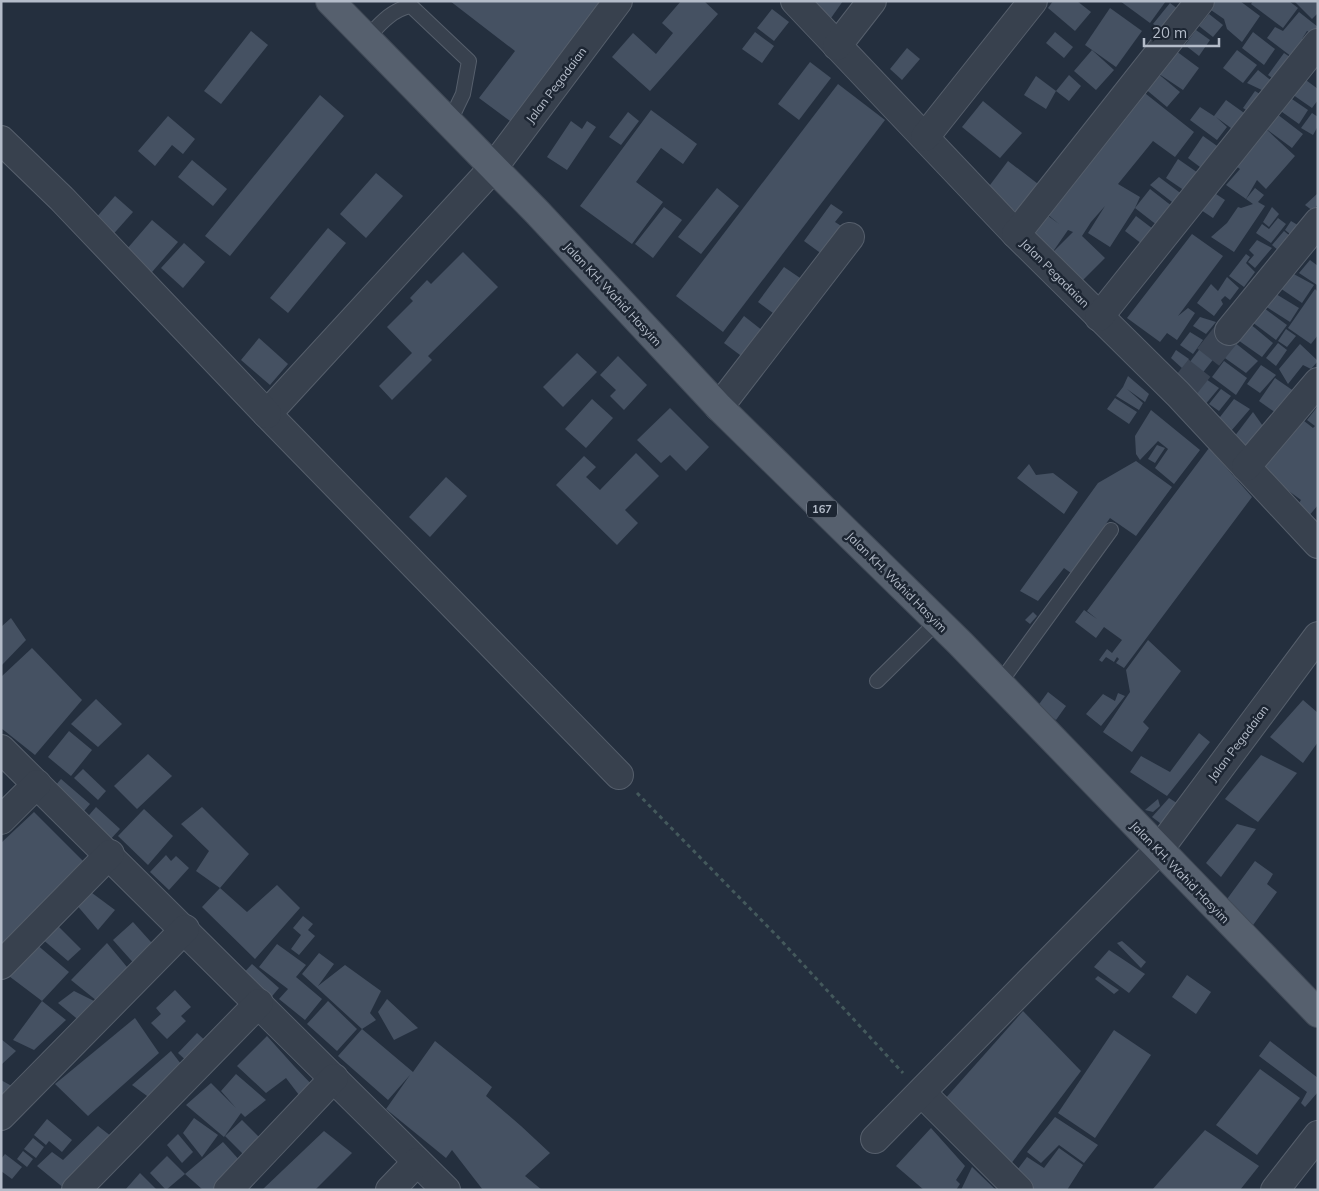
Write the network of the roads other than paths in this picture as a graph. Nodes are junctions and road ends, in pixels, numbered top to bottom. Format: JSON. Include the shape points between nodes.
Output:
{"nodes":[{"id":1,"x":330,"y":1,"type":"edge"},
{"id":2,"x":618,"y":1,"type":"edge"},
{"id":3,"x":794,"y":1,"type":"edge"},
{"id":4,"x":872,"y":1,"type":"edge"},
{"id":5,"x":1033,"y":1,"type":"edge"},
{"id":6,"x":1200,"y":1,"type":"edge"},
{"id":7,"x":366,"y":39,"type":"junction"},
{"id":8,"x":1318,"y":43,"type":"edge"},
{"id":9,"x":837,"y":46,"type":"junction"},
{"id":10,"x":449,"y":123,"type":"junction"},
{"id":11,"x":925,"y":137,"type":"junction"},
{"id":12,"x":1,"y":140,"type":"edge"},
{"id":13,"x":493,"y":168,"type":"junction"},
{"id":14,"x":1318,"y":222,"type":"edge"},
{"id":15,"x":1016,"y":234,"type":"junction"},
{"id":16,"x":850,"y":237,"type":"dead end"},
{"id":17,"x":1099,"y":317,"type":"junction"},
{"id":18,"x":1229,"y":331,"type":"tunnel mouth"},
{"id":19,"x":1318,"y":382,"type":"edge"},
{"id":20,"x":719,"y":407,"type":"junction"},
{"id":21,"x":267,"y":414,"type":"junction"},
{"id":22,"x":1246,"y":467,"type":"junction"},
{"id":23,"x":1111,"y":530,"type":"dead end"},
{"id":24,"x":1318,"y":544,"type":"edge"},
{"id":25,"x":937,"y":622,"type":"junction"},
{"id":26,"x":1318,"y":636,"type":"edge"},
{"id":27,"x":877,"y":681,"type":"dead end"},
{"id":28,"x":999,"y":684,"type":"junction"},
{"id":29,"x":1,"y":748,"type":"edge"},
{"id":30,"x":619,"y":775,"type":"road end"},
{"id":31,"x":37,"y":784,"type":"junction"},
{"id":32,"x":1,"y":820,"type":"edge"},
{"id":33,"x":1158,"y":851,"type":"junction"},
{"id":34,"x":110,"y":854,"type":"junction"},
{"id":35,"x":185,"y":929,"type":"junction"},
{"id":36,"x":1,"y":965,"type":"edge"},
{"id":37,"x":259,"y":1003,"type":"junction"},
{"id":38,"x":1318,"y":1013,"type":"edge"},
{"id":39,"x":334,"y":1078,"type":"junction"},
{"id":40,"x":922,"y":1093,"type":"junction"},
{"id":41,"x":1,"y":1116,"type":"edge"},
{"id":42,"x":1318,"y":1135,"type":"edge"},
{"id":43,"x":875,"y":1139,"type":"dead end"},
{"id":44,"x":417,"y":1162,"type":"junction"},
{"id":45,"x":76,"y":1190,"type":"edge"},
{"id":46,"x":228,"y":1190,"type":"edge"},
{"id":47,"x":390,"y":1190,"type":"edge"},
{"id":48,"x":446,"y":1190,"type":"edge"},
{"id":49,"x":1019,"y":1190,"type":"edge"},
{"id":50,"x":1275,"y":1190,"type":"edge"}],
"edges":[{"from":1,"to":7,"type":"main road","name":"Jalan KH. Wahid Hasyim","number":"167"},
{"from":2,"to":13,"type":"street","name":"Jalan Pegadaian"},
{"from":3,"to":9,"type":"street","name":"Jalan Pegadaian"},
{"from":4,"to":9,"type":"street"},
{"from":5,"to":11,"type":"street"},
{"from":6,"to":15,"type":"street"},
{"from":7,"to":10,"type":"main road","name":"Jalan KH. Wahid Hasyim","number":"167"},
{"from":7,"to":10,"type":"lane","via":[[388,16],[400,8],[411,6],[469,61],[463,94]]},
{"from":8,"to":17,"type":"street"},
{"from":9,"to":11,"type":"street","name":"Jalan Pegadaian"},
{"from":10,"to":13,"type":"main road","name":"Jalan KH. Wahid Hasyim","number":"167"},
{"from":11,"to":15,"type":"street","name":"Jalan Pegadaian"},
{"from":12,"to":21,"type":"street"},
{"from":13,"to":20,"type":"main road","name":"Jalan KH. Wahid Hasyim","number":"167"},
{"from":13,"to":21,"type":"street","name":"Jalan Pegadaian"},
{"from":14,"to":18,"type":"street"},
{"from":15,"to":17,"type":"street","name":"Jalan Pegadaian"},
{"from":16,"to":20,"type":"street"},
{"from":17,"to":22,"type":"street","name":"Jalan Pegadaian","via":[[1180,392]]},
{"from":19,"to":22,"type":"street"},
{"from":20,"to":25,"type":"main road","name":"Jalan KH. Wahid Hasyim","number":"167"},
{"from":21,"to":30,"type":"street"},
{"from":22,"to":24,"type":"street","name":"Jalan Pegadaian"},
{"from":23,"to":28,"type":"lane"},
{"from":25,"to":27,"type":"lane"},
{"from":25,"to":28,"type":"main road","name":"Jalan KH. Wahid Hasyim","number":"167"},
{"from":26,"to":33,"type":"street","name":"Jalan Pegadaian"},
{"from":28,"to":33,"type":"main road","name":"Jalan KH. Wahid Hasyim","number":"167"},
{"from":29,"to":31,"type":"street"},
{"from":31,"to":32,"type":"street"},
{"from":31,"to":34,"type":"street"},
{"from":33,"to":38,"type":"main road","name":"Jalan KH. Wahid Hasyim","number":"167"},
{"from":33,"to":40,"type":"street","name":"Jalan Pegadaian"},
{"from":34,"to":35,"type":"street"},
{"from":34,"to":36,"type":"street"},
{"from":35,"to":37,"type":"street"},
{"from":35,"to":41,"type":"street"},
{"from":37,"to":39,"type":"street"},
{"from":37,"to":45,"type":"street"},
{"from":39,"to":44,"type":"street"},
{"from":39,"to":46,"type":"street"},
{"from":40,"to":43,"type":"street","name":"Jalan Pegadaian"},
{"from":40,"to":49,"type":"street"},
{"from":42,"to":50,"type":"street"},
{"from":44,"to":47,"type":"street"},
{"from":44,"to":48,"type":"street"}]}
